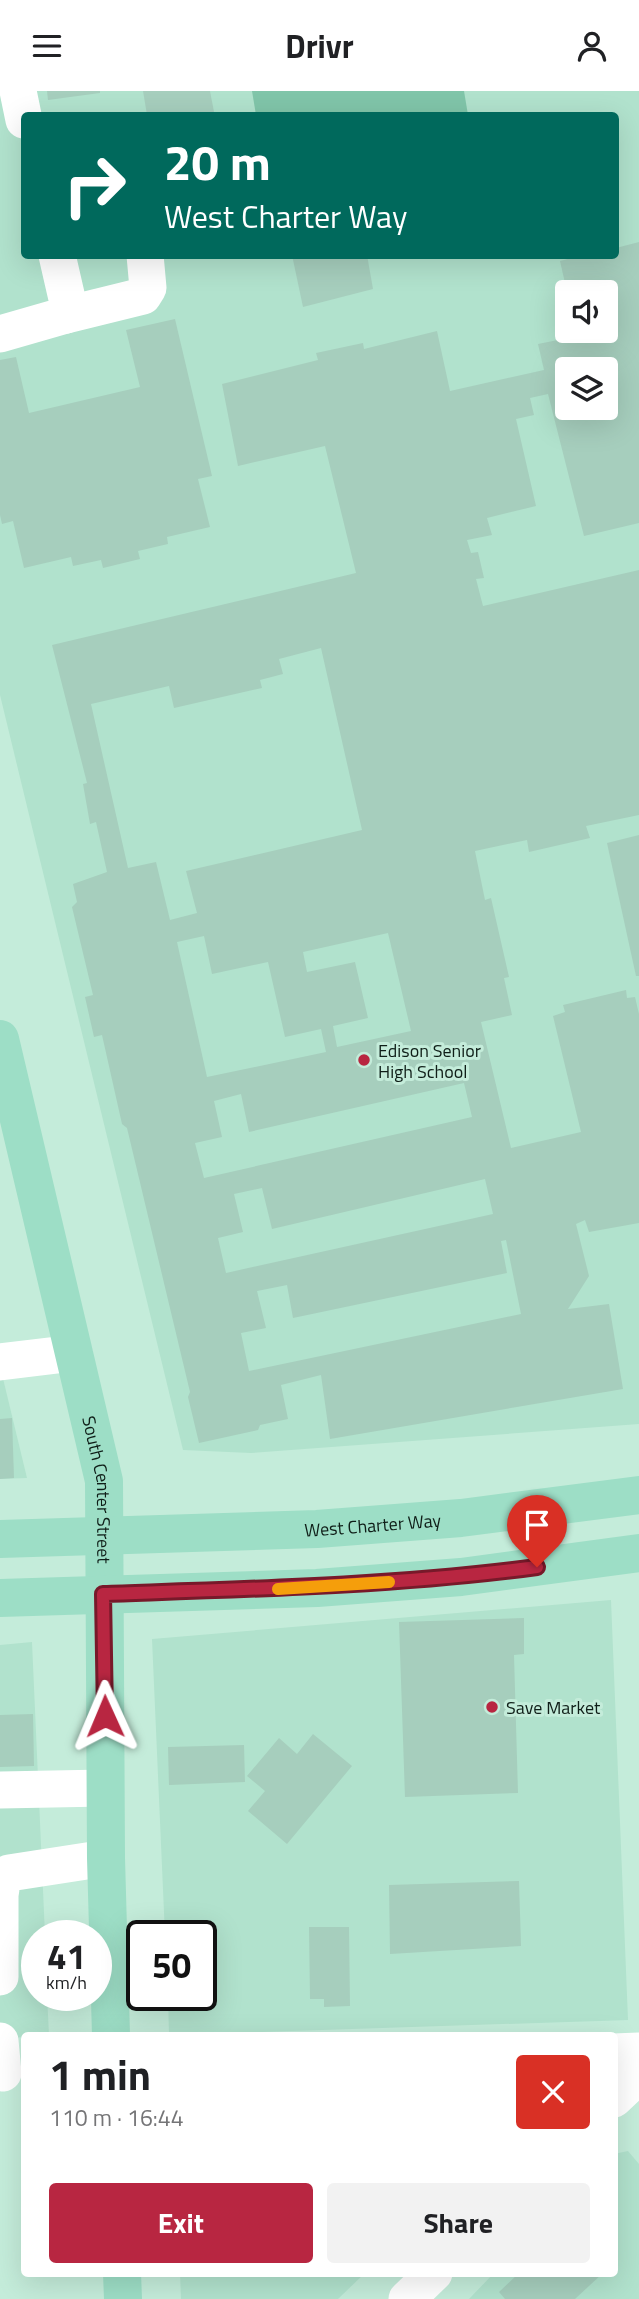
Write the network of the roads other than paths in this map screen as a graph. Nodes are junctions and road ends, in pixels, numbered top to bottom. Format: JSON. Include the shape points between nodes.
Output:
{"nodes":[{"id":1,"x":18,"y":91,"type":"edge"},
{"id":2,"x":22,"y":112,"type":"edge"},
{"id":3,"x":58,"y":259,"type":"edge"},
{"id":4,"x":145,"y":259,"type":"edge"},
{"id":5,"x":66,"y":315,"type":"junction"},
{"id":6,"x":0,"y":334,"type":"edge"},
{"id":7,"x":0,"y":1039,"type":"edge"},
{"id":8,"x":74,"y":1353,"type":"junction"},
{"id":9,"x":0,"y":1362,"type":"edge"},
{"id":10,"x":639,"y":1495,"type":"edge"},
{"id":11,"x":104,"y":1536,"type":"junction"},
{"id":12,"x":0,"y":1539,"type":"edge"},
{"id":13,"x":639,"y":1553,"type":"edge"},
{"id":14,"x":103,"y":1594,"type":"junction"},
{"id":15,"x":0,"y":1598,"type":"edge"},
{"id":16,"x":105,"y":1789,"type":"junction"},
{"id":17,"x":0,"y":1790,"type":"edge"},
{"id":18,"x":106,"y":1858,"type":"junction"},
{"id":19,"x":0,"y":1952,"type":"edge"},
{"id":20,"x":0,"y":1977,"type":"edge"},
{"id":21,"x":111,"y":2032,"type":"edge"},
{"id":22,"x":639,"y":2051,"type":"edge"},
{"id":23,"x":618,"y":2052,"type":"edge"},
{"id":24,"x":639,"y":2075,"type":"edge"},
{"id":25,"x":618,"y":2095,"type":"edge"},
{"id":26,"x":122,"y":2277,"type":"edge"},
{"id":27,"x":430,"y":2277,"type":"edge"},
{"id":28,"x":123,"y":2299,"type":"edge"},
{"id":29,"x":407,"y":2299,"type":"edge"}],
"edges":[{"from":1,"to":2,"type":"street"},
{"from":3,"to":5,"type":"street","via":[[68,303]]},
{"from":4,"to":5,"type":"street","via":[[148,288],[143,296]]},
{"from":5,"to":6,"type":"street"},
{"from":7,"to":8,"type":"main road","name":"South Center Street"},
{"from":8,"to":9,"type":"street"},
{"from":8,"to":11,"type":"main road","name":"South Center Street","via":[[104,1481]]},
{"from":10,"to":11,"type":"main road","name":"West Charter Way","via":[[461,1518],[317,1529]]},
{"from":11,"to":12,"type":"main road","name":"West Charter Way"},
{"from":11,"to":14,"type":"main road","name":"South Center Street"},
{"from":13,"to":14,"type":"main road","via":[[461,1577],[317,1588]]},
{"from":14,"to":15,"type":"main road"},
{"from":14,"to":16,"type":"main road","name":"South Center Street"},
{"from":16,"to":17,"type":"street"},
{"from":16,"to":18,"type":"main road","name":"South Center Street"},
{"from":18,"to":19,"type":"street","via":[[9,1873],[2,1882]]},
{"from":18,"to":21,"type":"main road","name":"South Center Street"},
{"from":19,"to":20,"type":"street"},
{"from":22,"to":23,"type":"street"},
{"from":24,"to":25,"type":"street"},
{"from":26,"to":28,"type":"main road"},
{"from":27,"to":29,"type":"street"}]}
